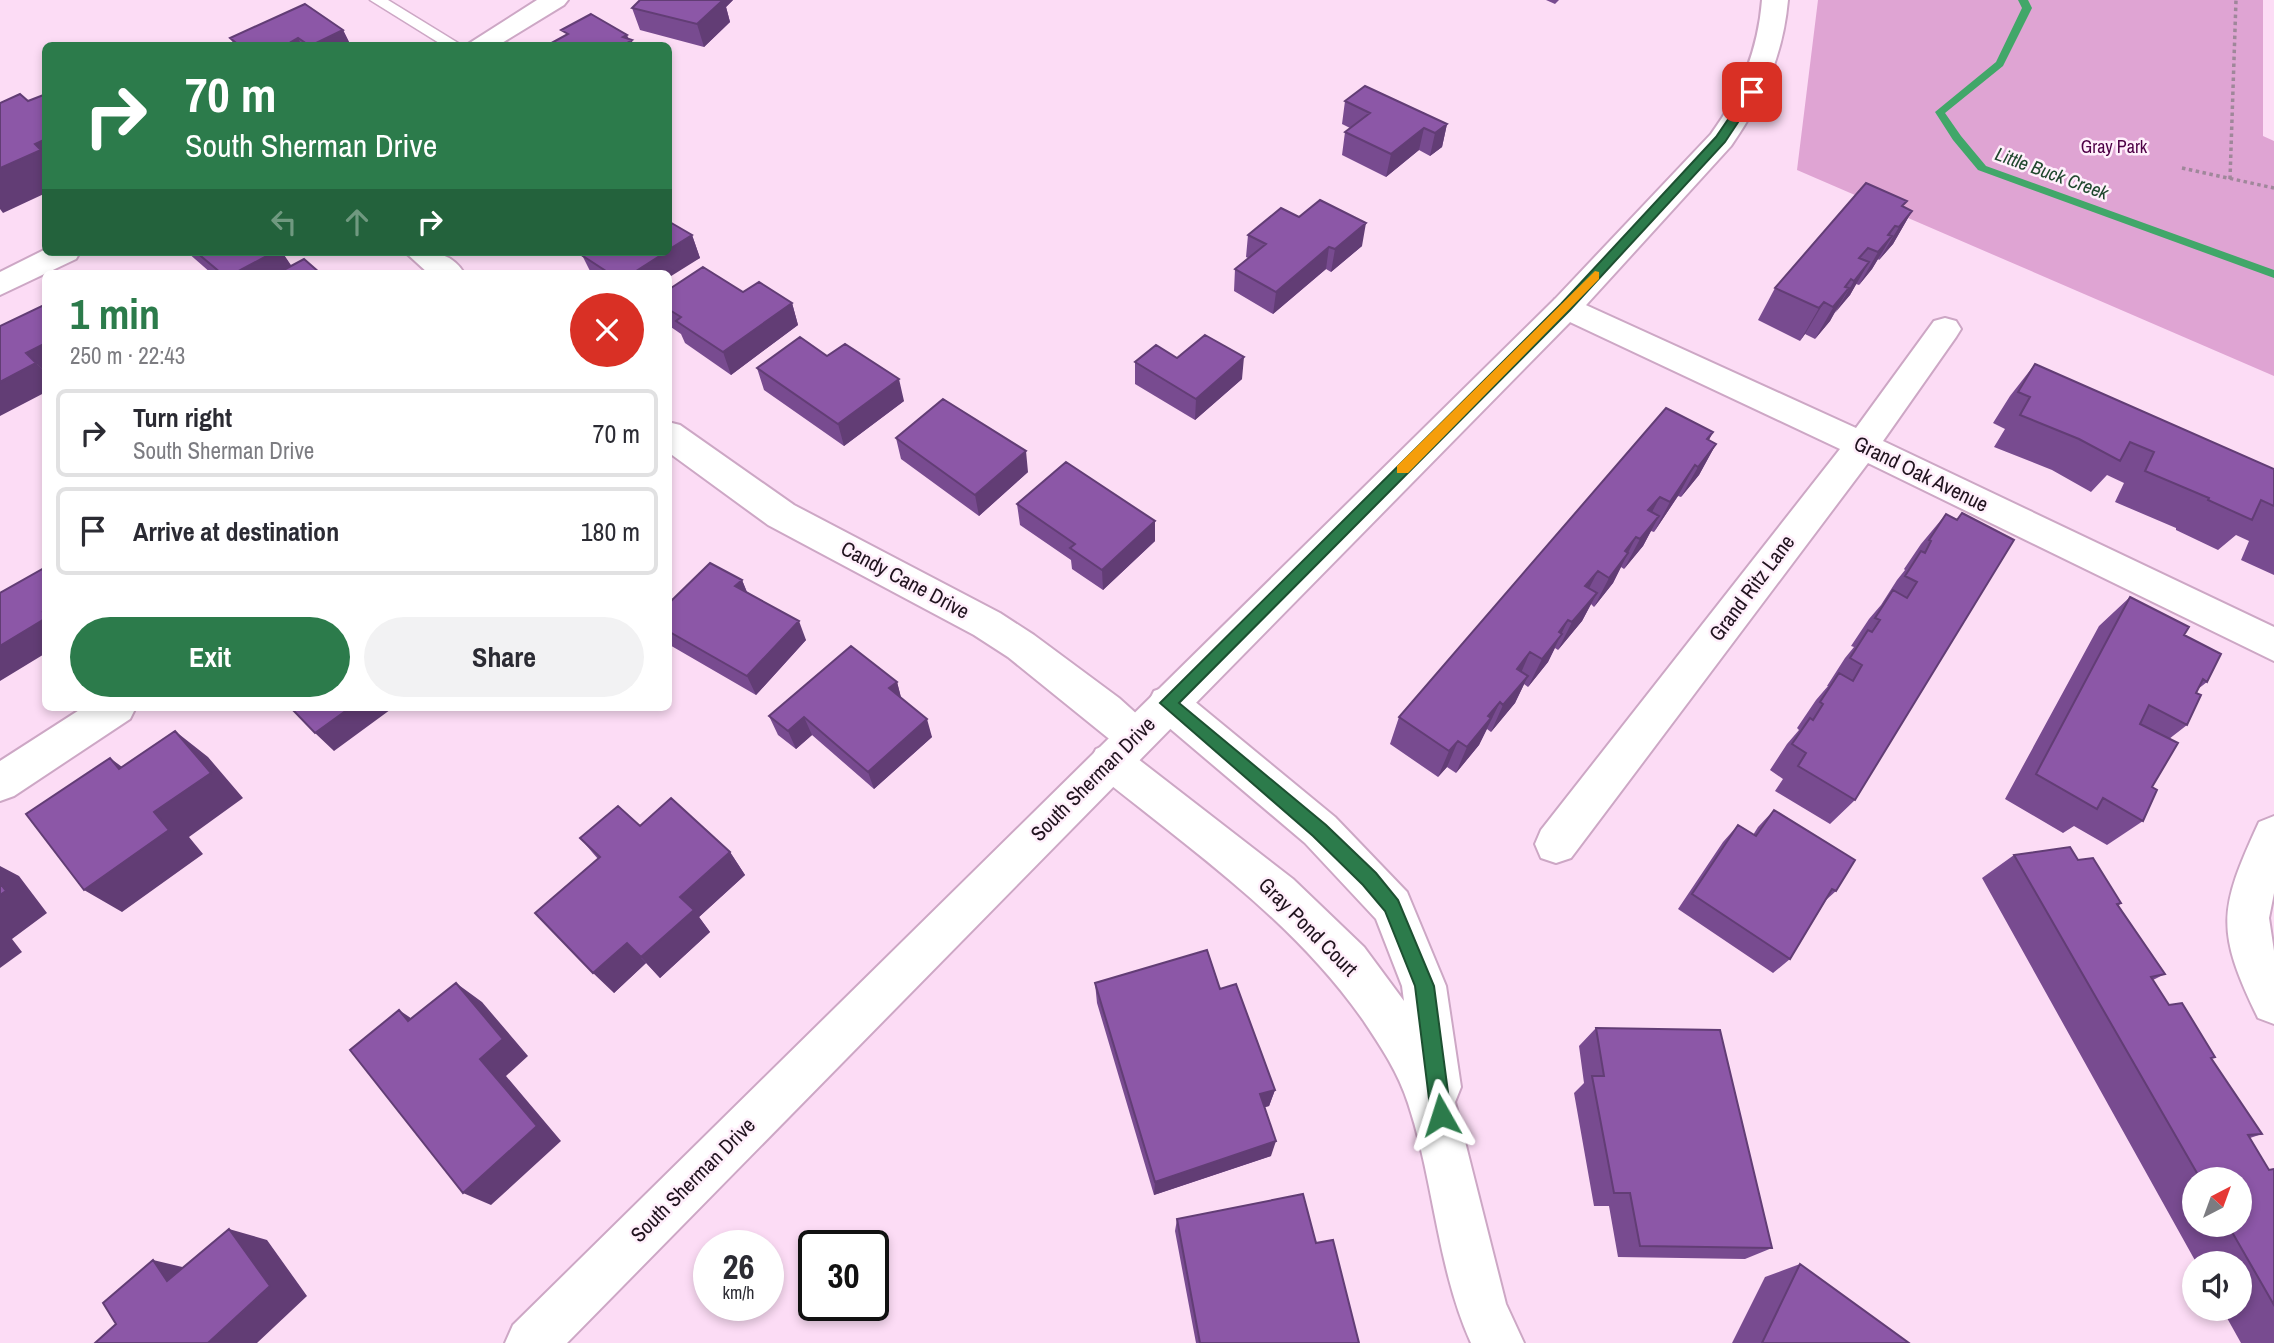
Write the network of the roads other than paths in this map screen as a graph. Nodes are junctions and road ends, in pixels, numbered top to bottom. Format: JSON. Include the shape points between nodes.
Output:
{"nodes":[{"id":1,"x":377,"y":0,"type":"edge"},
{"id":2,"x":555,"y":0,"type":"edge"},
{"id":3,"x":1775,"y":0,"type":"edge"},
{"id":4,"x":449,"y":42,"type":"edge"},
{"id":5,"x":485,"y":42,"type":"edge"},
{"id":6,"x":57,"y":256,"type":"edge"},
{"id":7,"x":426,"y":256,"type":"edge"},
{"id":8,"x":445,"y":270,"type":"edge"},
{"id":9,"x":0,"y":285,"type":"edge"},
{"id":10,"x":1566,"y":307,"type":"junction"},
{"id":11,"x":1945,"y":329,"type":"dead end"},
{"id":12,"x":672,"y":437,"type":"edge"},
{"id":13,"x":1862,"y":445,"type":"junction"},
{"id":14,"x":2274,"y":645,"type":"edge"},
{"id":15,"x":1168,"y":703,"type":"junction"},
{"id":16,"x":110,"y":711,"type":"edge"},
{"id":17,"x":1122,"y":749,"type":"junction"},
{"id":18,"x":0,"y":783,"type":"edge"},
{"id":19,"x":2274,"y":835,"type":"edge"},
{"id":20,"x":1556,"y":844,"type":"dead end"},
{"id":21,"x":2274,"y":1002,"type":"edge"},
{"id":22,"x":1443,"y":1142,"type":"junction"},
{"id":23,"x":531,"y":1343,"type":"edge"},
{"id":24,"x":1498,"y":1343,"type":"edge"}],
"edges":[{"from":1,"to":4,"type":"lane"},
{"from":2,"to":5,"type":"street"},
{"from":3,"to":10,"type":"street","name":"South Sherman Drive","via":[[1765,60],[1738,116]]},
{"from":6,"to":9,"type":"street"},
{"from":7,"to":8,"type":"street"},
{"from":10,"to":13,"type":"street","name":"Grand Oak Avenue"},
{"from":10,"to":15,"type":"street","name":"South Sherman Drive"},
{"from":11,"to":13,"type":"street","name":"Grand Ritz Lane"},
{"from":12,"to":17,"type":"street","name":"Candy Cane Drive","via":[[781,515],[1021,646],[1105,710]]},
{"from":13,"to":14,"type":"street","name":"Grand Oak Avenue"},
{"from":13,"to":20,"type":"street","name":"Grand Ritz Lane"},
{"from":15,"to":17,"type":"street","name":"South Sherman Drive"},
{"from":15,"to":22,"type":"street","name":"Gray Pond Court","via":[[1320,831],[1392,906],[1424,986]]},
{"from":16,"to":18,"type":"street"},
{"from":17,"to":22,"type":"street","name":"Gray Pond Court","via":[[1348,962],[1407,1044]]},
{"from":17,"to":23,"type":"street","name":"South Sherman Drive"},
{"from":19,"to":21,"type":"street","via":[[2247,915],[2254,966]]},
{"from":22,"to":24,"type":"street","name":"Gray Pond Court","via":[[1482,1310]]}]}
